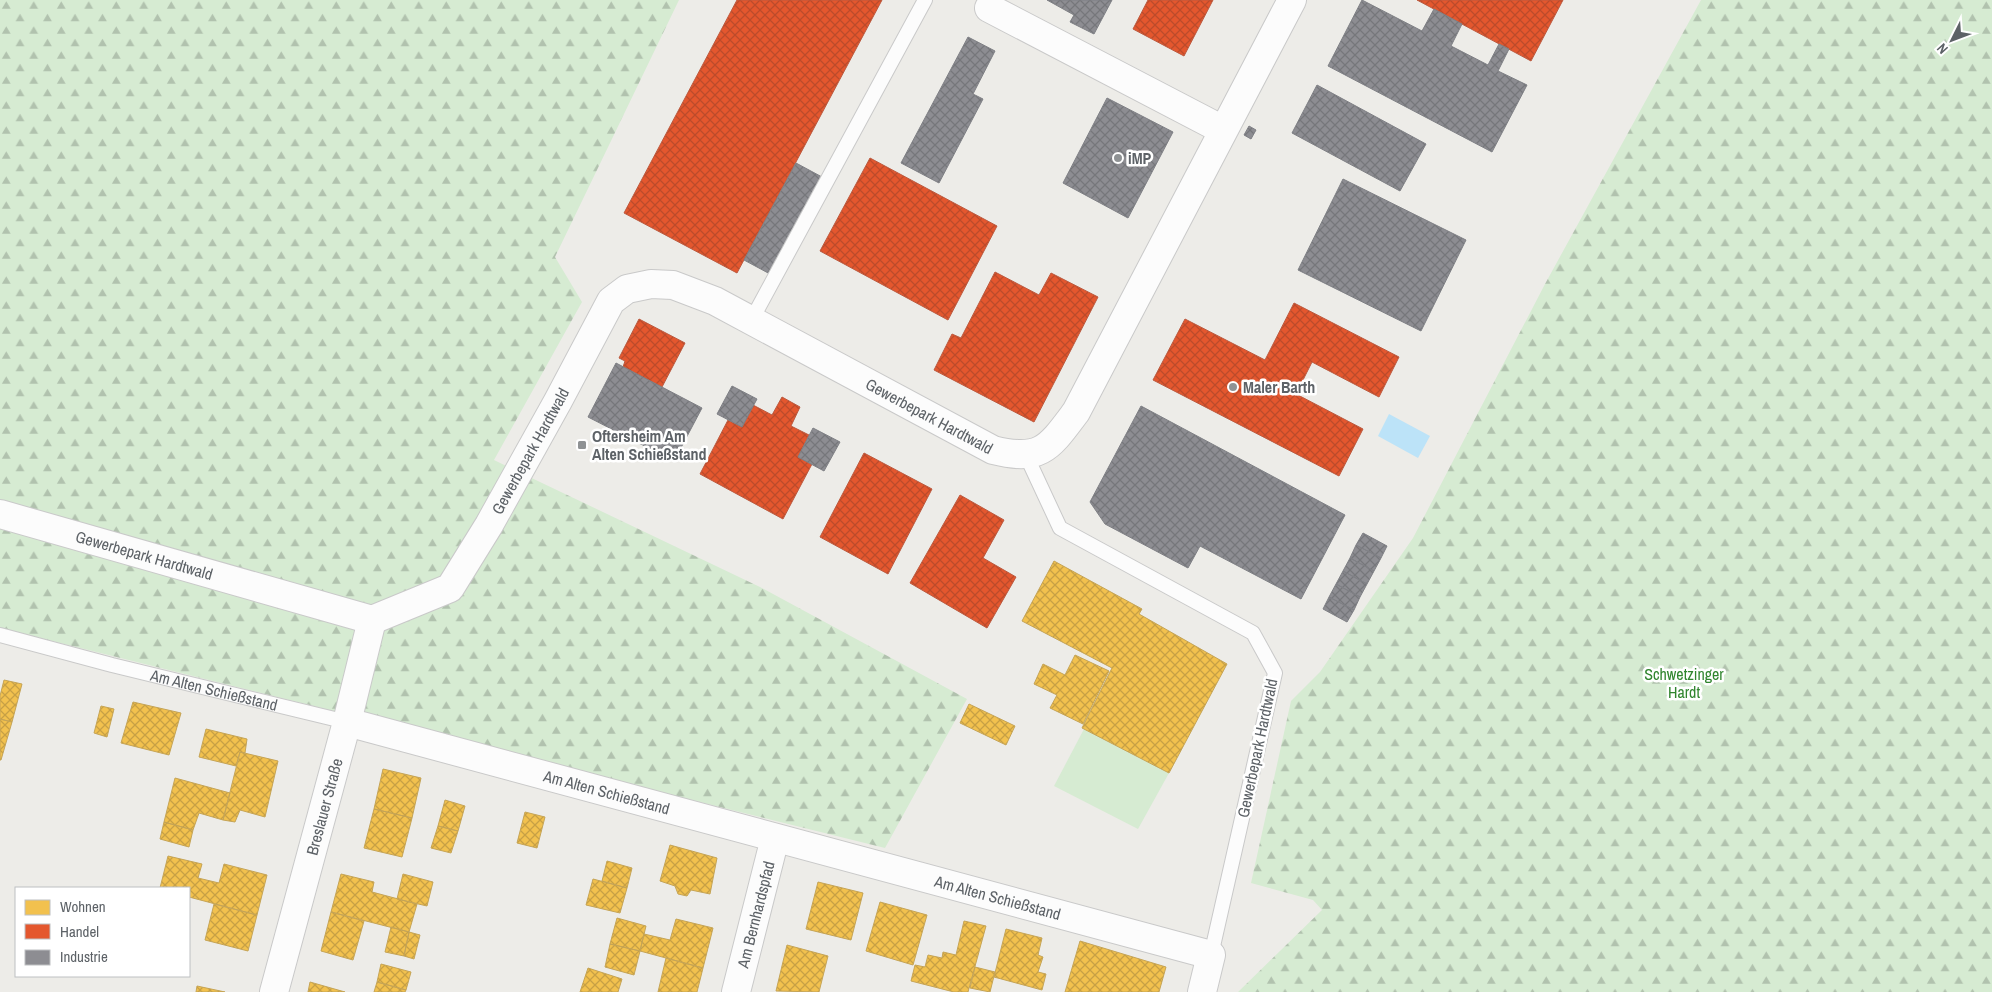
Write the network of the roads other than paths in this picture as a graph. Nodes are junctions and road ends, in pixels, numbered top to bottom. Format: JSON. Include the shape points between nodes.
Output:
{"nodes":[{"id":1,"x":926,"y":0,"type":"edge"},
{"id":2,"x":1292,"y":0,"type":"edge"},
{"id":3,"x":989,"y":8,"type":"dead end"},
{"id":4,"x":1223,"y":130,"type":"junction"},
{"id":5,"x":751,"y":322,"type":"junction"},
{"id":6,"x":1026,"y":455,"type":"junction"},
{"id":7,"x":0,"y":514,"type":"edge"},
{"id":8,"x":372,"y":620,"type":"junction"},
{"id":9,"x":0,"y":635,"type":"edge"},
{"id":10,"x":347,"y":722,"type":"junction"},
{"id":11,"x":775,"y":838,"type":"junction"},
{"id":12,"x":1211,"y":955,"type":"junction"},
{"id":13,"x":274,"y":992,"type":"edge"},
{"id":14,"x":736,"y":992,"type":"edge"},
{"id":15,"x":1202,"y":992,"type":"edge"}],
"edges":[{"from":1,"to":5,"type":"lane"},
{"from":2,"to":4,"type":"street","name":"Gewerbepark Hardtwald"},
{"from":3,"to":4,"type":"street"},
{"from":4,"to":6,"type":"street","name":"Gewerbepark Hardtwald","via":[[1076,412],[1045,450]]},
{"from":5,"to":6,"type":"street","name":"Gewerbepark Hardtwald","via":[[993,450]]},
{"from":5,"to":8,"type":"street","name":"Gewerbepark Hardtwald","via":[[715,301],[673,285],[651,284],[627,289],[611,301],[507,492],[450,588]]},
{"from":6,"to":12,"type":"lane","name":"Gewerbepark Hardtwald","via":[[1060,528],[1253,633],[1275,673]]},
{"from":7,"to":8,"type":"street","name":"Gewerbepark Hardtwald"},
{"from":8,"to":10,"type":"street","name":"Breslauer Straße"},
{"from":9,"to":10,"type":"lane","name":"Am Alten Schießstand"},
{"from":10,"to":11,"type":"street","name":"Am Alten Schießstand"},
{"from":10,"to":13,"type":"street","name":"Breslauer Straße"},
{"from":11,"to":12,"type":"street","name":"Am Alten Schießstand"},
{"from":11,"to":14,"type":"street","name":"Am Bernhardspfad"},
{"from":12,"to":15,"type":"street"}]}
